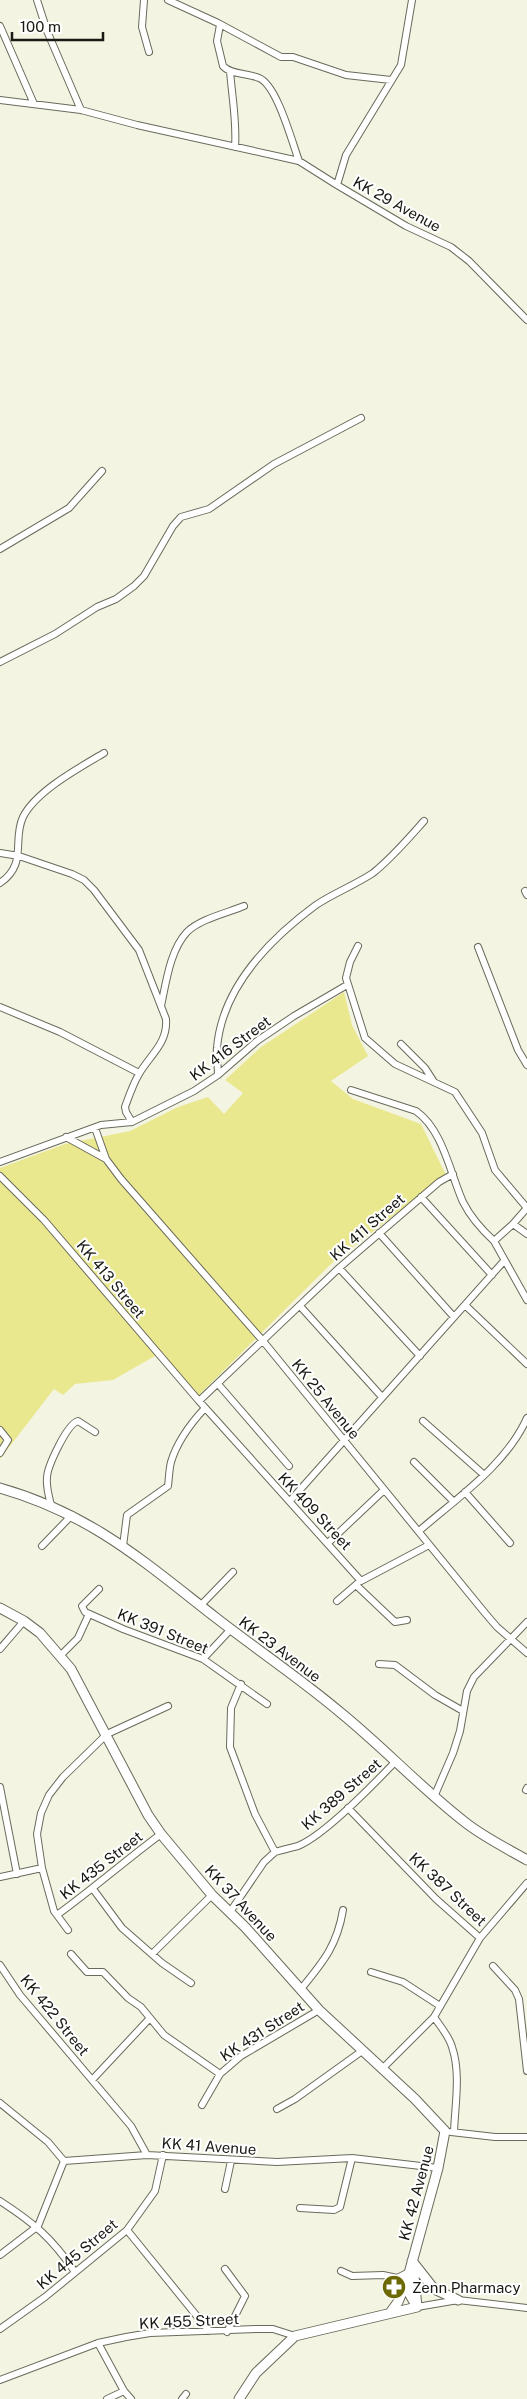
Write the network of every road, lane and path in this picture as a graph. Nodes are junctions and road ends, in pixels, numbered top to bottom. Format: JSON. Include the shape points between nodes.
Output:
{"nodes":[{"id":1,"x":36,"y":0,"type":"edge"},
{"id":2,"x":144,"y":0,"type":"edge"},
{"id":3,"x":168,"y":0,"type":"edge"},
{"id":4,"x":412,"y":0,"type":"edge"},
{"id":5,"x":220,"y":25,"type":"junction"},
{"id":6,"x":0,"y":26,"type":"edge"},
{"id":7,"x":149,"y":52,"type":"dead end"},
{"id":8,"x":230,"y":71,"type":"junction"},
{"id":9,"x":391,"y":80,"type":"junction"},
{"id":10,"x":0,"y":100,"type":"edge"},
{"id":11,"x":34,"y":104,"type":"junction"},
{"id":12,"x":81,"y":110,"type":"junction"},
{"id":13,"x":235,"y":147,"type":"junction"},
{"id":14,"x":299,"y":161,"type":"junction"},
{"id":15,"x":337,"y":185,"type":"junction"},
{"id":16,"x":527,"y":320,"type":"edge"},
{"id":17,"x":361,"y":418,"type":"dead end"},
{"id":18,"x":102,"y":471,"type":"dead end"},
{"id":19,"x":0,"y":549,"type":"edge"},
{"id":20,"x":0,"y":662,"type":"edge"},
{"id":21,"x":104,"y":753,"type":"dead end"},
{"id":22,"x":424,"y":821,"type":"dead end"},
{"id":23,"x":0,"y":853,"type":"edge"},
{"id":24,"x":19,"y":856,"type":"junction"},
{"id":25,"x":0,"y":883,"type":"edge"},
{"id":26,"x":244,"y":906,"type":"dead end"},
{"id":27,"x":358,"y":946,"type":"dead end"},
{"id":28,"x":478,"y":947,"type":"dead end"},
{"id":29,"x":347,"y":985,"type":"junction"},
{"id":30,"x":0,"y":1007,"type":"edge"},
{"id":31,"x":161,"y":1007,"type":"junction"},
{"id":32,"x":402,"y":1044,"type":"dead end"},
{"id":33,"x":527,"y":1064,"type":"edge"},
{"id":34,"x":139,"y":1073,"type":"junction"},
{"id":35,"x":218,"y":1075,"type":"junction"},
{"id":36,"x":434,"y":1083,"type":"junction"},
{"id":37,"x":351,"y":1090,"type":"dead end"},
{"id":38,"x":132,"y":1122,"type":"junction"},
{"id":39,"x":95,"y":1128,"type":"junction"},
{"id":40,"x":66,"y":1137,"type":"junction"},
{"id":41,"x":106,"y":1159,"type":"junction"},
{"id":42,"x":0,"y":1162,"type":"edge"},
{"id":43,"x":453,"y":1174,"type":"junction"},
{"id":44,"x":0,"y":1176,"type":"edge"},
{"id":45,"x":421,"y":1197,"type":"junction"},
{"id":46,"x":527,"y":1208,"type":"edge"},
{"id":47,"x":513,"y":1224,"type":"junction"},
{"id":48,"x":379,"y":1233,"type":"junction"},
{"id":49,"x":527,"y":1234,"type":"edge"},
{"id":50,"x":494,"y":1241,"type":"junction"},
{"id":51,"x":504,"y":1261,"type":"junction"},
{"id":52,"x":339,"y":1268,"type":"junction"},
{"id":53,"x":492,"y":1275,"type":"junction"},
{"id":54,"x":527,"y":1300,"type":"edge"},
{"id":55,"x":465,"y":1305,"type":"junction"},
{"id":56,"x":300,"y":1306,"type":"junction"},
{"id":57,"x":454,"y":1317,"type":"junction"},
{"id":58,"x":263,"y":1341,"type":"junction"},
{"id":59,"x":420,"y":1356,"type":"junction"},
{"id":60,"x":527,"y":1364,"type":"edge"},
{"id":61,"x":218,"y":1384,"type":"junction"},
{"id":62,"x":382,"y":1397,"type":"junction"},
{"id":63,"x":199,"y":1401,"type":"junction"},
{"id":64,"x":205,"y":1408,"type":"junction"},
{"id":65,"x":527,"y":1418,"type":"edge"},
{"id":66,"x":423,"y":1421,"type":"dead end"},
{"id":67,"x":0,"y":1430,"type":"edge"},
{"id":68,"x":95,"y":1432,"type":"dead end"},
{"id":69,"x":344,"y":1440,"type":"junction"},
{"id":70,"x":0,"y":1453,"type":"edge"},
{"id":71,"x":414,"y":1462,"type":"dead end"},
{"id":72,"x":288,"y":1466,"type":"dead end"},
{"id":73,"x":483,"y":1474,"type":"junction"},
{"id":74,"x":0,"y":1488,"type":"edge"},
{"id":75,"x":384,"y":1490,"type":"junction"},
{"id":76,"x":465,"y":1492,"type":"junction"},
{"id":77,"x":290,"y":1501,"type":"junction"},
{"id":78,"x":454,"y":1502,"type":"junction"},
{"id":79,"x":52,"y":1505,"type":"junction"},
{"id":80,"x":72,"y":1515,"type":"junction"},
{"id":81,"x":419,"y":1531,"type":"junction"},
{"id":82,"x":328,"y":1543,"type":"junction"},
{"id":83,"x":510,"y":1543,"type":"dead end"},
{"id":84,"x":429,"y":1545,"type":"junction"},
{"id":85,"x":42,"y":1546,"type":"dead end"},
{"id":86,"x":123,"y":1546,"type":"junction"},
{"id":87,"x":233,"y":1572,"type":"dead end"},
{"id":88,"x":358,"y":1583,"type":"junction"},
{"id":89,"x":99,"y":1589,"type":"dead end"},
{"id":90,"x":337,"y":1601,"type":"dead end"},
{"id":91,"x":201,"y":1605,"type":"junction"},
{"id":92,"x":0,"y":1608,"type":"edge"},
{"id":93,"x":89,"y":1614,"type":"junction"},
{"id":94,"x":407,"y":1620,"type":"dead end"},
{"id":95,"x":24,"y":1621,"type":"junction"},
{"id":96,"x":527,"y":1622,"type":"edge"},
{"id":97,"x":231,"y":1629,"type":"junction"},
{"id":98,"x":509,"y":1639,"type":"junction"},
{"id":99,"x":0,"y":1649,"type":"edge"},
{"id":100,"x":527,"y":1653,"type":"edge"},
{"id":101,"x":60,"y":1656,"type":"junction"},
{"id":102,"x":203,"y":1659,"type":"junction"},
{"id":103,"x":380,"y":1664,"type":"dead end"},
{"id":104,"x":240,"y":1684,"type":"junction"},
{"id":105,"x":267,"y":1704,"type":"dead end"},
{"id":106,"x":168,"y":1706,"type":"dead end"},
{"id":107,"x":463,"y":1711,"type":"junction"},
{"id":108,"x":106,"y":1734,"type":"junction"},
{"id":109,"x":395,"y":1762,"type":"junction"},
{"id":110,"x":0,"y":1787,"type":"edge"},
{"id":111,"x":434,"y":1797,"type":"junction"},
{"id":112,"x":348,"y":1808,"type":"junction"},
{"id":113,"x":161,"y":1834,"type":"junction"},
{"id":114,"x":275,"y":1852,"type":"junction"},
{"id":115,"x":527,"y":1860,"type":"edge"},
{"id":116,"x":42,"y":1868,"type":"junction"},
{"id":117,"x":17,"y":1874,"type":"junction"},
{"id":118,"x":0,"y":1877,"type":"edge"},
{"id":119,"x":527,"y":1883,"type":"edge"},
{"id":120,"x":93,"y":1889,"type":"junction"},
{"id":121,"x":212,"y":1895,"type":"junction"},
{"id":122,"x":343,"y":1910,"type":"dead end"},
{"id":123,"x":230,"y":1912,"type":"junction"},
{"id":124,"x":57,"y":1915,"type":"junction"},
{"id":125,"x":68,"y":1930,"type":"dead end"},
{"id":126,"x":480,"y":1938,"type":"junction"},
{"id":127,"x":70,"y":1954,"type":"dead end"},
{"id":128,"x":152,"y":1954,"type":"junction"},
{"id":129,"x":492,"y":1966,"type":"dead end"},
{"id":130,"x":1,"y":1970,"type":"edge"},
{"id":131,"x":371,"y":1972,"type":"dead end"},
{"id":132,"x":191,"y":1983,"type":"dead end"},
{"id":133,"x":301,"y":1989,"type":"junction"},
{"id":134,"x":440,"y":2006,"type":"junction"},
{"id":135,"x":318,"y":2010,"type":"junction"},
{"id":136,"x":434,"y":2017,"type":"junction"},
{"id":137,"x":150,"y":2018,"type":"junction"},
{"id":138,"x":526,"y":2044,"type":"edge"},
{"id":139,"x":362,"y":2051,"type":"junction"},
{"id":140,"x":382,"y":2069,"type":"junction"},
{"id":141,"x":527,"y":2072,"type":"edge"},
{"id":142,"x":220,"y":2074,"type":"junction"},
{"id":143,"x":92,"y":2080,"type":"junction"},
{"id":144,"x":0,"y":2103,"type":"edge"},
{"id":145,"x":202,"y":2105,"type":"dead end"},
{"id":146,"x":277,"y":2108,"type":"dead end"},
{"id":147,"x":449,"y":2131,"type":"junction"},
{"id":148,"x":527,"y":2137,"type":"edge"},
{"id":149,"x":147,"y":2155,"type":"junction"},
{"id":150,"x":163,"y":2155,"type":"junction"},
{"id":151,"x":352,"y":2158,"type":"junction"},
{"id":152,"x":64,"y":2161,"type":"junction"},
{"id":153,"x":231,"y":2161,"type":"junction"},
{"id":154,"x":438,"y":2168,"type":"junction"},
{"id":155,"x":225,"y":2189,"type":"dead end"},
{"id":156,"x":0,"y":2201,"type":"edge"},
{"id":157,"x":300,"y":2208,"type":"dead end"},
{"id":158,"x":38,"y":2226,"type":"junction"},
{"id":159,"x":127,"y":2230,"type":"junction"},
{"id":160,"x":0,"y":2255,"type":"edge"},
{"id":161,"x":412,"y":2261,"type":"junction"},
{"id":162,"x":225,"y":2269,"type":"dead end"},
{"id":163,"x":340,"y":2271,"type":"dead end"},
{"id":164,"x":75,"y":2272,"type":"junction"},
{"id":165,"x":409,"y":2274,"type":"junction"},
{"id":166,"x":458,"y":2300,"type":"junction"},
{"id":167,"x":417,"y":2307,"type":"junction"},
{"id":168,"x":527,"y":2308,"type":"edge"},
{"id":169,"x":390,"y":2313,"type":"junction"},
{"id":170,"x":0,"y":2329,"type":"edge"},
{"id":171,"x":209,"y":2332,"type":"junction"},
{"id":172,"x":227,"y":2332,"type":"junction"},
{"id":173,"x":295,"y":2336,"type":"junction"},
{"id":174,"x":98,"y":2344,"type":"junction"},
{"id":175,"x":0,"y":2380,"type":"edge"},
{"id":176,"x":124,"y":2391,"type":"junction"},
{"id":177,"x":107,"y":2399,"type":"edge"},
{"id":178,"x":132,"y":2399,"type":"edge"},
{"id":179,"x":239,"y":2399,"type":"edge"}],
"edges":[{"from":1,"to":12,"type":"street"},
{"from":2,"to":7,"type":"street","via":[[142,27]]},
{"from":3,"to":5,"type":"street"},
{"from":4,"to":9,"type":"street","name":"KK 29 Avenue","via":[[401,65]]},
{"from":5,"to":8,"type":"street","via":[[217,41],[222,66]]},
{"from":5,"to":9,"type":"street","via":[[281,57],[293,57],[346,75]]},
{"from":6,"to":11,"type":"street"},
{"from":8,"to":13,"type":"street"},
{"from":8,"to":14,"type":"street","via":[[261,78],[272,89]]},
{"from":9,"to":15,"type":"street","name":"KK 29 Avenue","via":[[346,155]]},
{"from":10,"to":11,"type":"street"},
{"from":11,"to":12,"type":"street"},
{"from":12,"to":13,"type":"street"},
{"from":13,"to":14,"type":"street"},
{"from":14,"to":15,"type":"street"},
{"from":15,"to":16,"type":"street","name":"KK 29 Avenue","via":[[406,226],[451,247]]},
{"from":17,"to":20,"type":"street","via":[[274,464],[209,509],[181,517],[144,576],[134,586],[55,634]]},
{"from":18,"to":19,"type":"street","via":[[68,508]]},
{"from":21,"to":24,"type":"street","via":[[35,801],[20,828]]},
{"from":22,"to":35,"type":"street","via":[[405,844],[372,873],[318,904],[276,938],[253,963],[225,1009],[217,1048]]},
{"from":23,"to":24,"type":"street"},
{"from":24,"to":25,"type":"street","via":[[11,872]]},
{"from":24,"to":31,"type":"street","via":[[72,874],[94,890],[139,950]]},
{"from":26,"to":31,"type":"street","via":[[187,932],[171,960]]},
{"from":27,"to":29,"type":"street","via":[[347,972]]},
{"from":28,"to":33,"type":"street","via":[[518,1050]]},
{"from":29,"to":35,"type":"street","name":"KK 416 Street","via":[[294,1016]]},
{"from":29,"to":36,"type":"street","via":[[365,1038],[371,1045],[395,1064]]},
{"from":30,"to":34,"type":"street","via":[[60,1032]]},
{"from":31,"to":34,"type":"street","via":[[166,1019],[166,1034]]},
{"from":32,"to":36,"type":"street","via":[[425,1068]]},
{"from":34,"to":38,"type":"street","via":[[125,1107]]},
{"from":35,"to":38,"type":"street","name":"KK 416 Street","via":[[200,1088]]},
{"from":36,"to":46,"type":"street","via":[[455,1092],[482,1133],[495,1170]]},
{"from":37,"to":43,"type":"street","via":[[416,1111],[424,1117]]},
{"from":38,"to":39,"type":"street","name":"KK 416 Street"},
{"from":39,"to":40,"type":"street"},
{"from":39,"to":41,"type":"street","name":"KK 25 Avenue"},
{"from":40,"to":41,"type":"street","name":"KK 25 Avenue"},
{"from":40,"to":42,"type":"street"},
{"from":41,"to":58,"type":"street","name":"KK 25 Avenue"},
{"from":43,"to":45,"type":"street","name":"KK 411 Street"},
{"from":43,"to":50,"type":"street","via":[[470,1214]]},
{"from":44,"to":63,"type":"street","name":"KK 413 Street","via":[[50,1226]]},
{"from":45,"to":48,"type":"street","name":"KK 411 Street"},
{"from":45,"to":53,"type":"street"},
{"from":46,"to":47,"type":"street"},
{"from":47,"to":49,"type":"street"},
{"from":47,"to":50,"type":"street"},
{"from":48,"to":52,"type":"street","name":"KK 411 Street"},
{"from":48,"to":57,"type":"street"},
{"from":50,"to":51,"type":"street"},
{"from":51,"to":53,"type":"street"},
{"from":51,"to":54,"type":"street"},
{"from":52,"to":56,"type":"street","name":"KK 411 Street"},
{"from":52,"to":59,"type":"street"},
{"from":53,"to":55,"type":"street"},
{"from":55,"to":57,"type":"street"},
{"from":55,"to":60,"type":"street"},
{"from":56,"to":58,"type":"street","name":"KK 411 Street"},
{"from":56,"to":62,"type":"street"},
{"from":57,"to":59,"type":"street"},
{"from":58,"to":61,"type":"street","name":"KK 411 Street"},
{"from":58,"to":69,"type":"street","name":"KK 25 Avenue"},
{"from":59,"to":62,"type":"street"},
{"from":61,"to":63,"type":"street","name":"KK 411 Street"},
{"from":61,"to":72,"type":"street"},
{"from":62,"to":69,"type":"street"},
{"from":63,"to":64,"type":"street","name":"KK 409 Street"},
{"from":64,"to":77,"type":"street","name":"KK 409 Street"},
{"from":64,"to":86,"type":"street","via":[[192,1423],[171,1462],[168,1486],[127,1515]]},
{"from":65,"to":73,"type":"street","via":[[506,1452]]},
{"from":66,"to":73,"type":"street"},
{"from":67,"to":70,"type":"street","via":[[8,1440]]},
{"from":68,"to":79,"type":"street","via":[[78,1421],[67,1431],[47,1476]]},
{"from":69,"to":75,"type":"street","name":"KK 25 Avenue"},
{"from":69,"to":77,"type":"street"},
{"from":71,"to":78,"type":"street"},
{"from":73,"to":76,"type":"street"},
{"from":74,"to":79,"type":"main road","name":"KK 23 Avenue"},
{"from":75,"to":81,"type":"street","name":"KK 25 Avenue"},
{"from":75,"to":82,"type":"street"},
{"from":76,"to":78,"type":"street"},
{"from":76,"to":83,"type":"street"},
{"from":77,"to":82,"type":"street","name":"KK 409 Street"},
{"from":78,"to":81,"type":"street"},
{"from":79,"to":80,"type":"main road","name":"KK 23 Avenue"},
{"from":80,"to":85,"type":"street"},
{"from":80,"to":86,"type":"main road","name":"KK 23 Avenue"},
{"from":81,"to":84,"type":"street","name":"KK 25 Avenue"},
{"from":82,"to":88,"type":"street","name":"KK 409 Street"},
{"from":84,"to":88,"type":"street"},
{"from":84,"to":98,"type":"street","name":"KK 25 Avenue"},
{"from":86,"to":91,"type":"main road","name":"KK 23 Avenue"},
{"from":87,"to":91,"type":"street"},
{"from":88,"to":90,"type":"street"},
{"from":88,"to":94,"type":"street","name":"KK 409 Street","via":[[395,1622]]},
{"from":89,"to":93,"type":"street","via":[[82,1606]]},
{"from":91,"to":97,"type":"main road","name":"KK 23 Avenue"},
{"from":92,"to":95,"type":"main road","name":"KK 37 Avenue"},
{"from":93,"to":101,"type":"street","via":[[78,1638]]},
{"from":93,"to":102,"type":"street","name":"KK 391 Street"},
{"from":95,"to":99,"type":"street"},
{"from":95,"to":101,"type":"main road","name":"KK 37 Avenue","via":[[40,1633]]},
{"from":96,"to":98,"type":"street"},
{"from":97,"to":102,"type":"street"},
{"from":97,"to":109,"type":"main road","name":"KK 23 Avenue","via":[[341,1712]]},
{"from":98,"to":100,"type":"street","name":"KK 25 Avenue"},
{"from":98,"to":107,"type":"street","via":[[474,1677]]},
{"from":101,"to":108,"type":"main road","name":"KK 37 Avenue","via":[[71,1669]]},
{"from":102,"to":104,"type":"street","name":"KK 391 Street"},
{"from":103,"to":107,"type":"street","via":[[395,1665]]},
{"from":104,"to":105,"type":"street","name":"KK 391 Street"},
{"from":104,"to":114,"type":"street","via":[[231,1708],[230,1747],[255,1814]]},
{"from":106,"to":108,"type":"street"},
{"from":107,"to":111,"type":"street","via":[[453,1753]]},
{"from":108,"to":113,"type":"main road","name":"KK 37 Avenue","via":[[148,1816]]},
{"from":108,"to":116,"type":"street","name":"KK 435 Street","via":[[49,1795],[37,1834]]},
{"from":109,"to":111,"type":"main road","name":"KK 23 Avenue"},
{"from":109,"to":112,"type":"street","name":"KK 389 Street"},
{"from":110,"to":117,"type":"street"},
{"from":111,"to":115,"type":"main road","name":"KK 23 Avenue","via":[[467,1824]]},
{"from":112,"to":114,"type":"street","name":"KK 389 Street","via":[[310,1839]]},
{"from":112,"to":126,"type":"street","name":"KK 387 Street","via":[[436,1899]]},
{"from":113,"to":120,"type":"street","name":"KK 435 Street"},
{"from":113,"to":121,"type":"main road","name":"KK 37 Avenue"},
{"from":114,"to":123,"type":"street","via":[[264,1862]]},
{"from":116,"to":117,"type":"street"},
{"from":116,"to":124,"type":"street","name":"KK 435 Street"},
{"from":117,"to":118,"type":"street"},
{"from":119,"to":126,"type":"street","name":"KK 387 Street"},
{"from":120,"to":124,"type":"street","name":"KK 435 Street"},
{"from":120,"to":128,"type":"street","via":[[122,1928]]},
{"from":121,"to":123,"type":"main road","name":"KK 37 Avenue"},
{"from":121,"to":128,"type":"street"},
{"from":122,"to":133,"type":"street","via":[[336,1942]]},
{"from":123,"to":133,"type":"main road","name":"KK 37 Avenue"},
{"from":124,"to":125,"type":"street","name":"KK 435 Street"},
{"from":126,"to":134,"type":"street"},
{"from":127,"to":137,"type":"street","name":"KK 431 Street","via":[[87,1972],[103,1972]]},
{"from":128,"to":132,"type":"street"},
{"from":129,"to":138,"type":"street","via":[[515,1990],[519,1999]]},
{"from":130,"to":143,"type":"street","name":"KK 422 Street"},
{"from":131,"to":134,"type":"street","via":[[403,1982]]},
{"from":133,"to":135,"type":"main road","name":"KK 37 Avenue"},
{"from":134,"to":136,"type":"street"},
{"from":135,"to":139,"type":"main road","name":"KK 37 Avenue"},
{"from":135,"to":142,"type":"street","name":"KK 431 Street","via":[[241,2056]]},
{"from":136,"to":140,"type":"street"},
{"from":136,"to":147,"type":"street","via":[[454,2052],[456,2083]]},
{"from":137,"to":142,"type":"street","name":"KK 431 Street","via":[[164,2035]]},
{"from":137,"to":143,"type":"street","name":"KK 422 Street"},
{"from":138,"to":141,"type":"street"},
{"from":139,"to":140,"type":"main road","name":"KK 37 Avenue"},
{"from":139,"to":146,"type":"street"},
{"from":140,"to":147,"type":"main road","name":"KK 37 Avenue"},
{"from":142,"to":145,"type":"street","name":"KK 431 Street"},
{"from":143,"to":149,"type":"street","name":"KK 422 Street","via":[[131,2126]]},
{"from":144,"to":152,"type":"street","via":[[48,2142]]},
{"from":147,"to":148,"type":"street"},
{"from":147,"to":154,"type":"main road","name":"KK 42 Avenue"},
{"from":149,"to":150,"type":"street","name":"KK 41 Avenue"},
{"from":149,"to":152,"type":"street","name":"KK 41 Avenue"},
{"from":150,"to":153,"type":"street","name":"KK 41 Avenue"},
{"from":150,"to":159,"type":"street","name":"KK 445 Street","via":[[154,2191]]},
{"from":151,"to":153,"type":"street","name":"KK 41 Avenue","via":[[304,2162]]},
{"from":151,"to":154,"type":"street","name":"KK 41 Avenue"},
{"from":151,"to":157,"type":"street","via":[[338,2209]]},
{"from":152,"to":158,"type":"street"},
{"from":153,"to":155,"type":"street"},
{"from":154,"to":161,"type":"main road","name":"KK 42 Avenue"},
{"from":156,"to":158,"type":"street"},
{"from":158,"to":160,"type":"street"},
{"from":158,"to":164,"type":"street"},
{"from":159,"to":164,"type":"street","name":"KK 445 Street"},
{"from":159,"to":171,"type":"street"},
{"from":161,"to":165,"type":"main road","name":"KK 42 Avenue"},
{"from":161,"to":166,"type":"main road","via":[[434,2289]]},
{"from":161,"to":167,"type":"main road","name":"KK 42 Avenue"},
{"from":162,"to":172,"type":"street","via":[[245,2296]]},
{"from":163,"to":165,"type":"street","via":[[352,2276],[397,2278]]},
{"from":164,"to":170,"type":"street","name":"KK 445 Street"},
{"from":165,"to":167,"type":"main road","name":"KK 42 Avenue","via":[[409,2293]]},
{"from":165,"to":169,"type":"main road"},
{"from":166,"to":167,"type":"street"},
{"from":166,"to":168,"type":"street"},
{"from":167,"to":169,"type":"main road"},
{"from":169,"to":173,"type":"main road"},
{"from":171,"to":172,"type":"street","name":"KK 455 Street"},
{"from":171,"to":174,"type":"street","name":"KK 455 Street","via":[[150,2333]]},
{"from":172,"to":173,"type":"street","name":"KK 455 Street","via":[[273,2329]]},
{"from":173,"to":179,"type":"main road","via":[[256,2372]]},
{"from":174,"to":175,"type":"street","name":"KK 455 Street"},
{"from":174,"to":176,"type":"street"},
{"from":176,"to":177,"type":"street"},
{"from":176,"to":178,"type":"street"}]}
